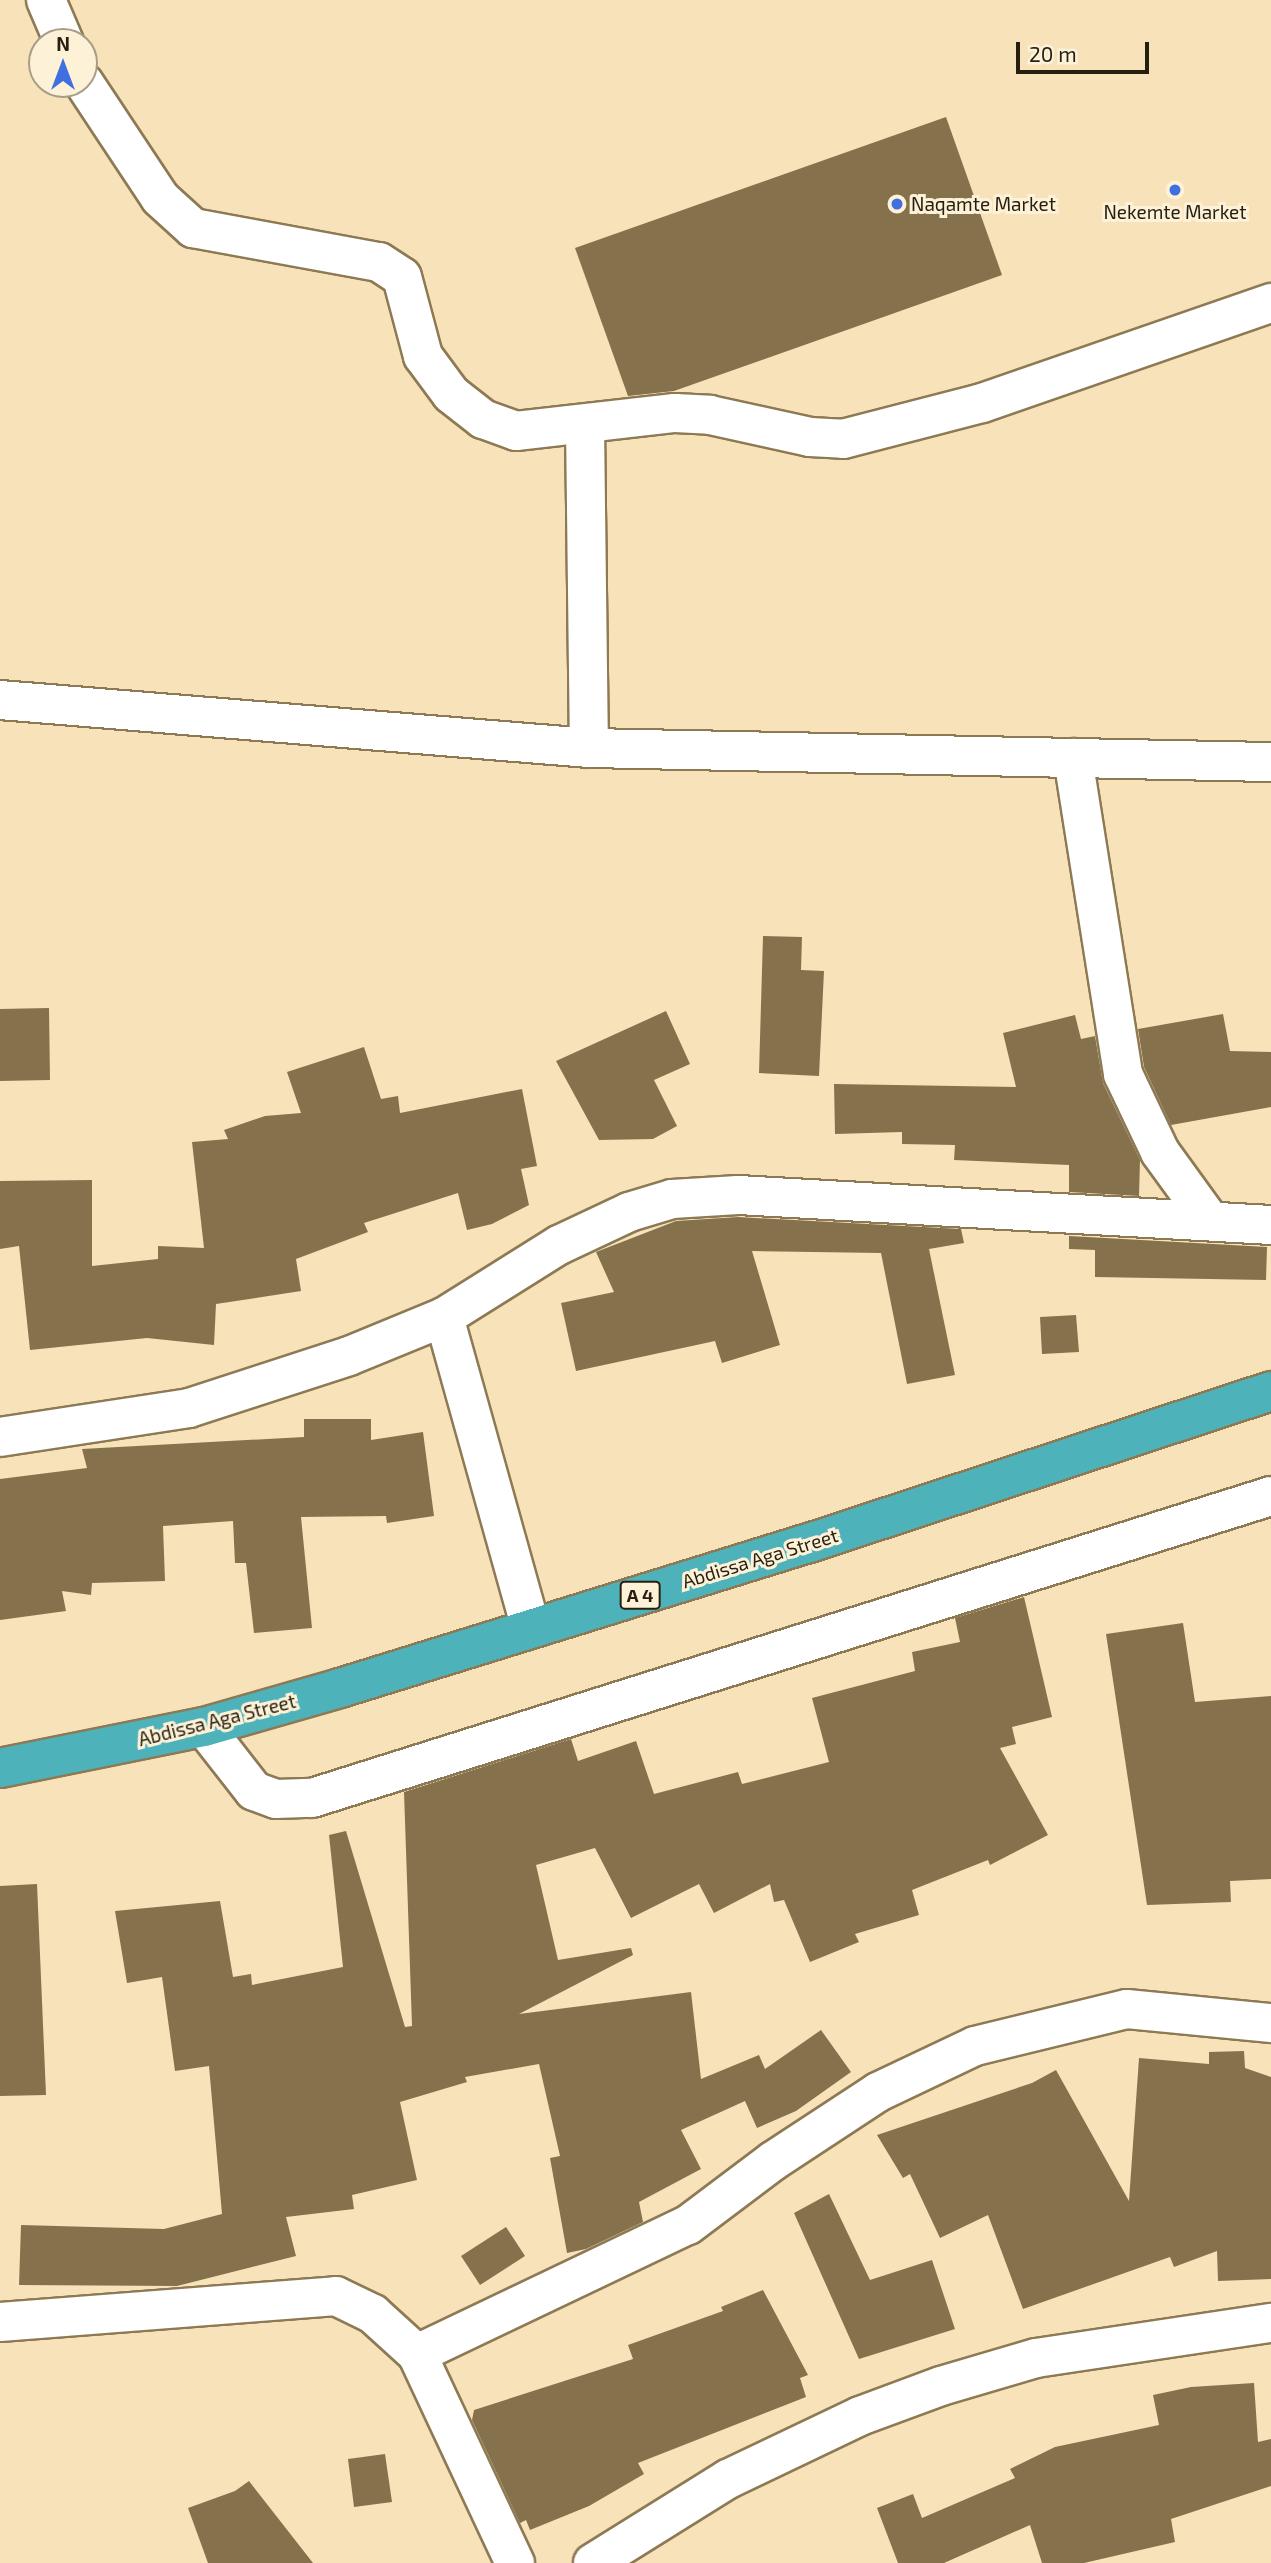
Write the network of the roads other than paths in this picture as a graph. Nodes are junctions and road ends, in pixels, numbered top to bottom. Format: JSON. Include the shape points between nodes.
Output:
{"nodes":[{"id":1,"x":46,"y":0,"type":"edge"},
{"id":2,"x":58,"y":28,"type":"edge"},
{"id":3,"x":94,"y":98,"type":"edge"},
{"id":4,"x":1271,"y":303,"type":"edge"},
{"id":5,"x":585,"y":425,"type":"junction"},
{"id":6,"x":0,"y":700,"type":"edge"},
{"id":7,"x":589,"y":748,"type":"junction"},
{"id":8,"x":1073,"y":758,"type":"junction"},
{"id":9,"x":1271,"y":762,"type":"edge"},
{"id":10,"x":1208,"y":1218,"type":"junction"},
{"id":11,"x":1271,"y":1225,"type":"edge"},
{"id":12,"x":444,"y":1317,"type":"junction"},
{"id":13,"x":1271,"y":1391,"type":"edge"},
{"id":14,"x":0,"y":1437,"type":"edge"},
{"id":15,"x":1271,"y":1496,"type":"edge"},
{"id":16,"x":531,"y":1628,"type":"junction"},
{"id":17,"x":204,"y":1727,"type":"junction"},
{"id":18,"x":0,"y":1768,"type":"edge"},
{"id":19,"x":1271,"y":2023,"type":"edge"},
{"id":20,"x":0,"y":2322,"type":"edge"},
{"id":21,"x":1271,"y":2323,"type":"edge"},
{"id":22,"x":417,"y":2354,"type":"junction"},
{"id":23,"x":514,"y":2563,"type":"edge"},
{"id":24,"x":593,"y":2563,"type":"edge"}],
"edges":[{"from":1,"to":2,"type":"street"},
{"from":3,"to":5,"type":"street","via":[[160,198],[194,228],[379,262],[402,277],[423,356],[451,394],[483,419],[516,430]]},
{"from":4,"to":5,"type":"street","via":[[982,403],[843,439],[674,413]]},
{"from":5,"to":7,"type":"street"},
{"from":6,"to":7,"type":"street"},
{"from":7,"to":8,"type":"street"},
{"from":8,"to":9,"type":"street"},
{"from":8,"to":10,"type":"street","via":[[1123,1074],[1160,1152]]},
{"from":10,"to":11,"type":"street"},
{"from":10,"to":12,"type":"street","via":[[738,1195],[672,1199],[629,1212],[559,1245]]},
{"from":12,"to":14,"type":"street","via":[[337,1360],[189,1408]]},
{"from":12,"to":16,"type":"street"},
{"from":13,"to":16,"type":"highway","name":"Abdissa Aga Street","number":"A 4","via":[[809,1543]]},
{"from":15,"to":17,"type":"street","via":[[312,1798],[276,1799],[254,1791]]},
{"from":16,"to":17,"type":"highway","name":"Abdissa Aga Street","number":"A 4"},
{"from":17,"to":18,"type":"highway","name":"Abdissa Aga Street","number":"A 4"},
{"from":19,"to":22,"type":"street","via":[[1127,2009],[975,2046],[878,2092],[773,2161],[688,2225]]},
{"from":20,"to":22,"type":"street","via":[[336,2296],[373,2314]]},
{"from":21,"to":24,"type":"street","via":[[1036,2358],[941,2386],[860,2416],[728,2479]]},
{"from":22,"to":23,"type":"street"}]}
